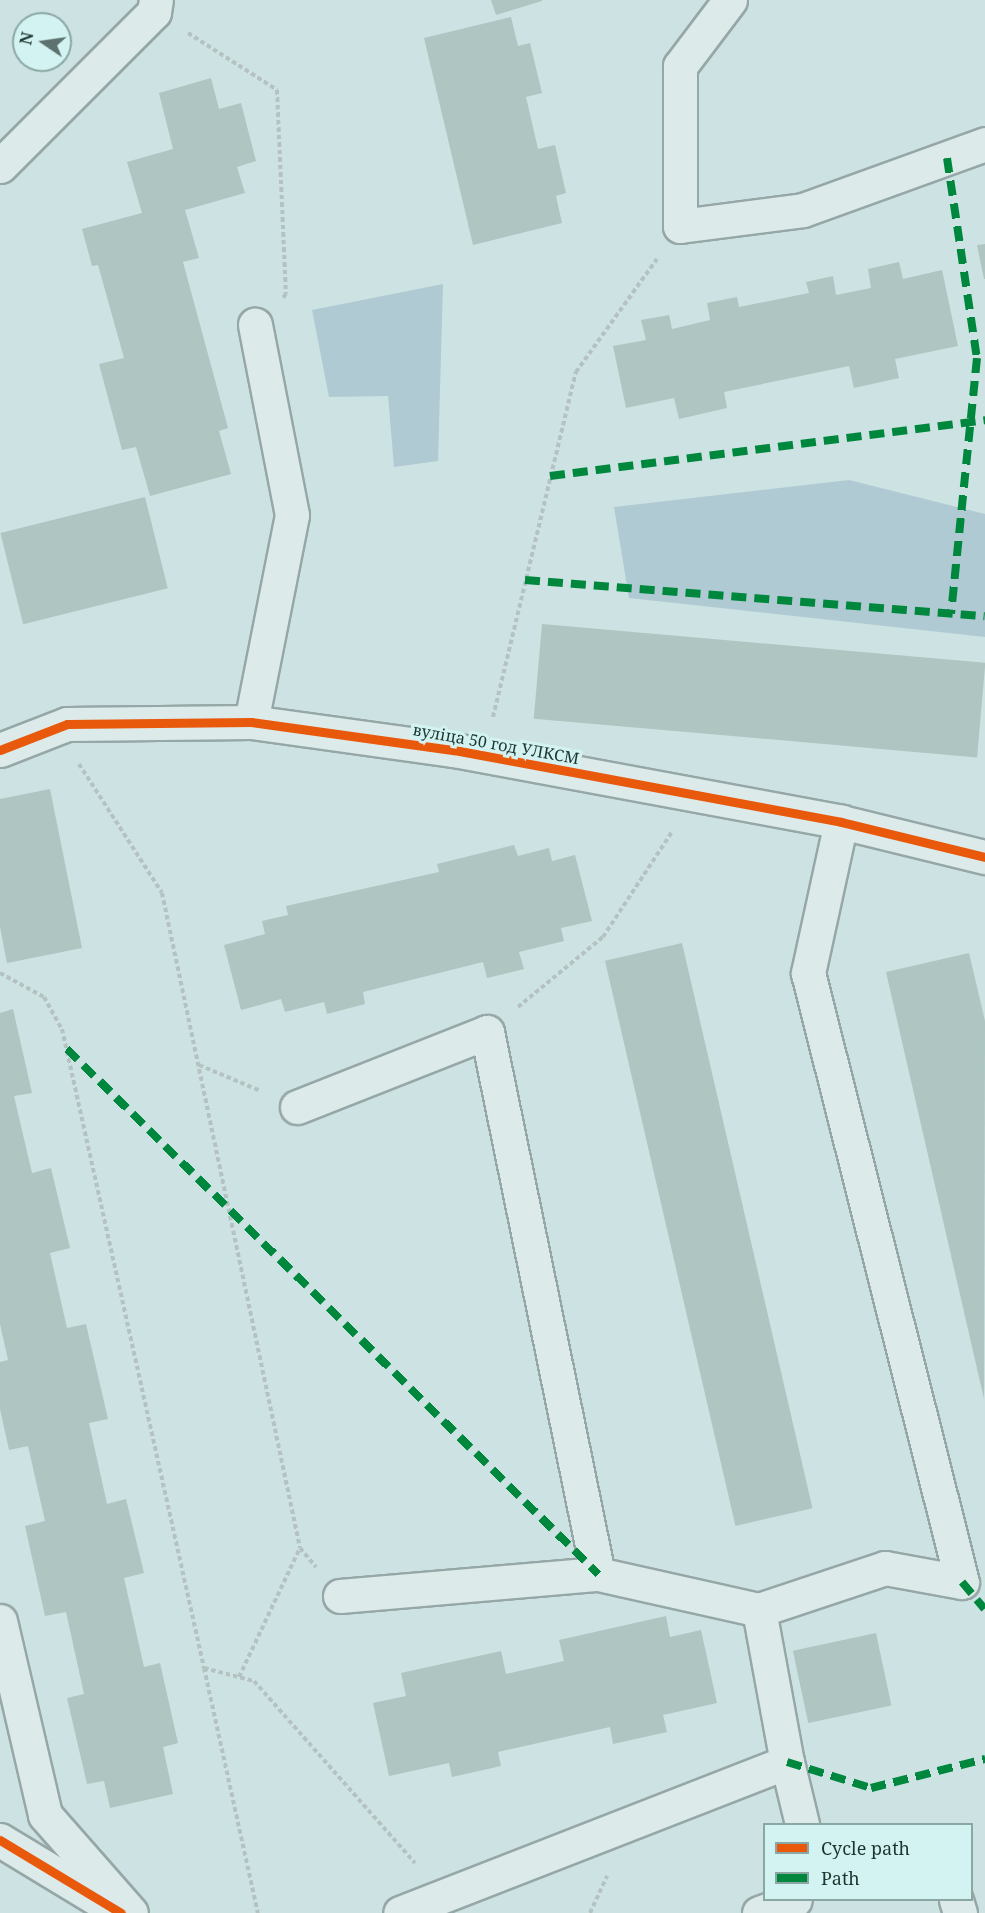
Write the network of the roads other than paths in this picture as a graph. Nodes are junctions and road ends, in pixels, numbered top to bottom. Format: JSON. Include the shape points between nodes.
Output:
{"nodes":[{"id":1,"x":730,"y":0,"type":"edge"},
{"id":2,"x":155,"y":6,"type":"edge"},
{"id":3,"x":985,"y":144,"type":"edge"},
{"id":4,"x":0,"y":166,"type":"edge"},
{"id":5,"x":255,"y":325,"type":"road end"},
{"id":6,"x":251,"y":722,"type":"junction"},
{"id":7,"x":0,"y":750,"type":"edge"},
{"id":8,"x":841,"y":822,"type":"junction"},
{"id":9,"x":985,"y":857,"type":"edge"},
{"id":10,"x":297,"y":1107,"type":"road end"},
{"id":11,"x":598,"y":1574,"type":"junction"},
{"id":12,"x":340,"y":1596,"type":"road end"},
{"id":13,"x":759,"y":1610,"type":"junction"},
{"id":14,"x":0,"y":1621,"type":"edge"},
{"id":15,"x":787,"y":1762,"type":"junction"},
{"id":16,"x":802,"y":1823,"type":"edge"},
{"id":17,"x":0,"y":1840,"type":"edge"},
{"id":18,"x":790,"y":1901,"type":"edge"},
{"id":19,"x":121,"y":1913,"type":"edge"},
{"id":20,"x":131,"y":1913,"type":"edge"},
{"id":21,"x":400,"y":1913,"type":"edge"},
{"id":22,"x":759,"y":1913,"type":"edge"}],
"edges":[{"from":1,"to":3,"type":"street","via":[[680,66],[680,226],[803,210]]},
{"from":2,"to":4,"type":"street"},
{"from":5,"to":6,"type":"street","via":[[292,515]]},
{"from":6,"to":7,"type":"street","name":"вуліца 50 год УЛКСМ","via":[[67,724]]},
{"from":6,"to":8,"type":"street","name":"вуліца 50 год УЛКСМ","via":[[483,755]]},
{"from":8,"to":9,"type":"street","name":"вуліца 50 год УЛКСМ"},
{"from":8,"to":13,"type":"street","via":[[808,973],[962,1582],[885,1568]]},
{"from":10,"to":11,"type":"street","via":[[487,1032]]},
{"from":11,"to":12,"type":"street"},
{"from":11,"to":13,"type":"street"},
{"from":13,"to":15,"type":"street"},
{"from":14,"to":20,"type":"street","via":[[45,1815]]},
{"from":15,"to":16,"type":"street"},
{"from":15,"to":21,"type":"street","via":[[443,1893]]},
{"from":17,"to":19,"type":"street"},
{"from":18,"to":22,"type":"street"}]}
